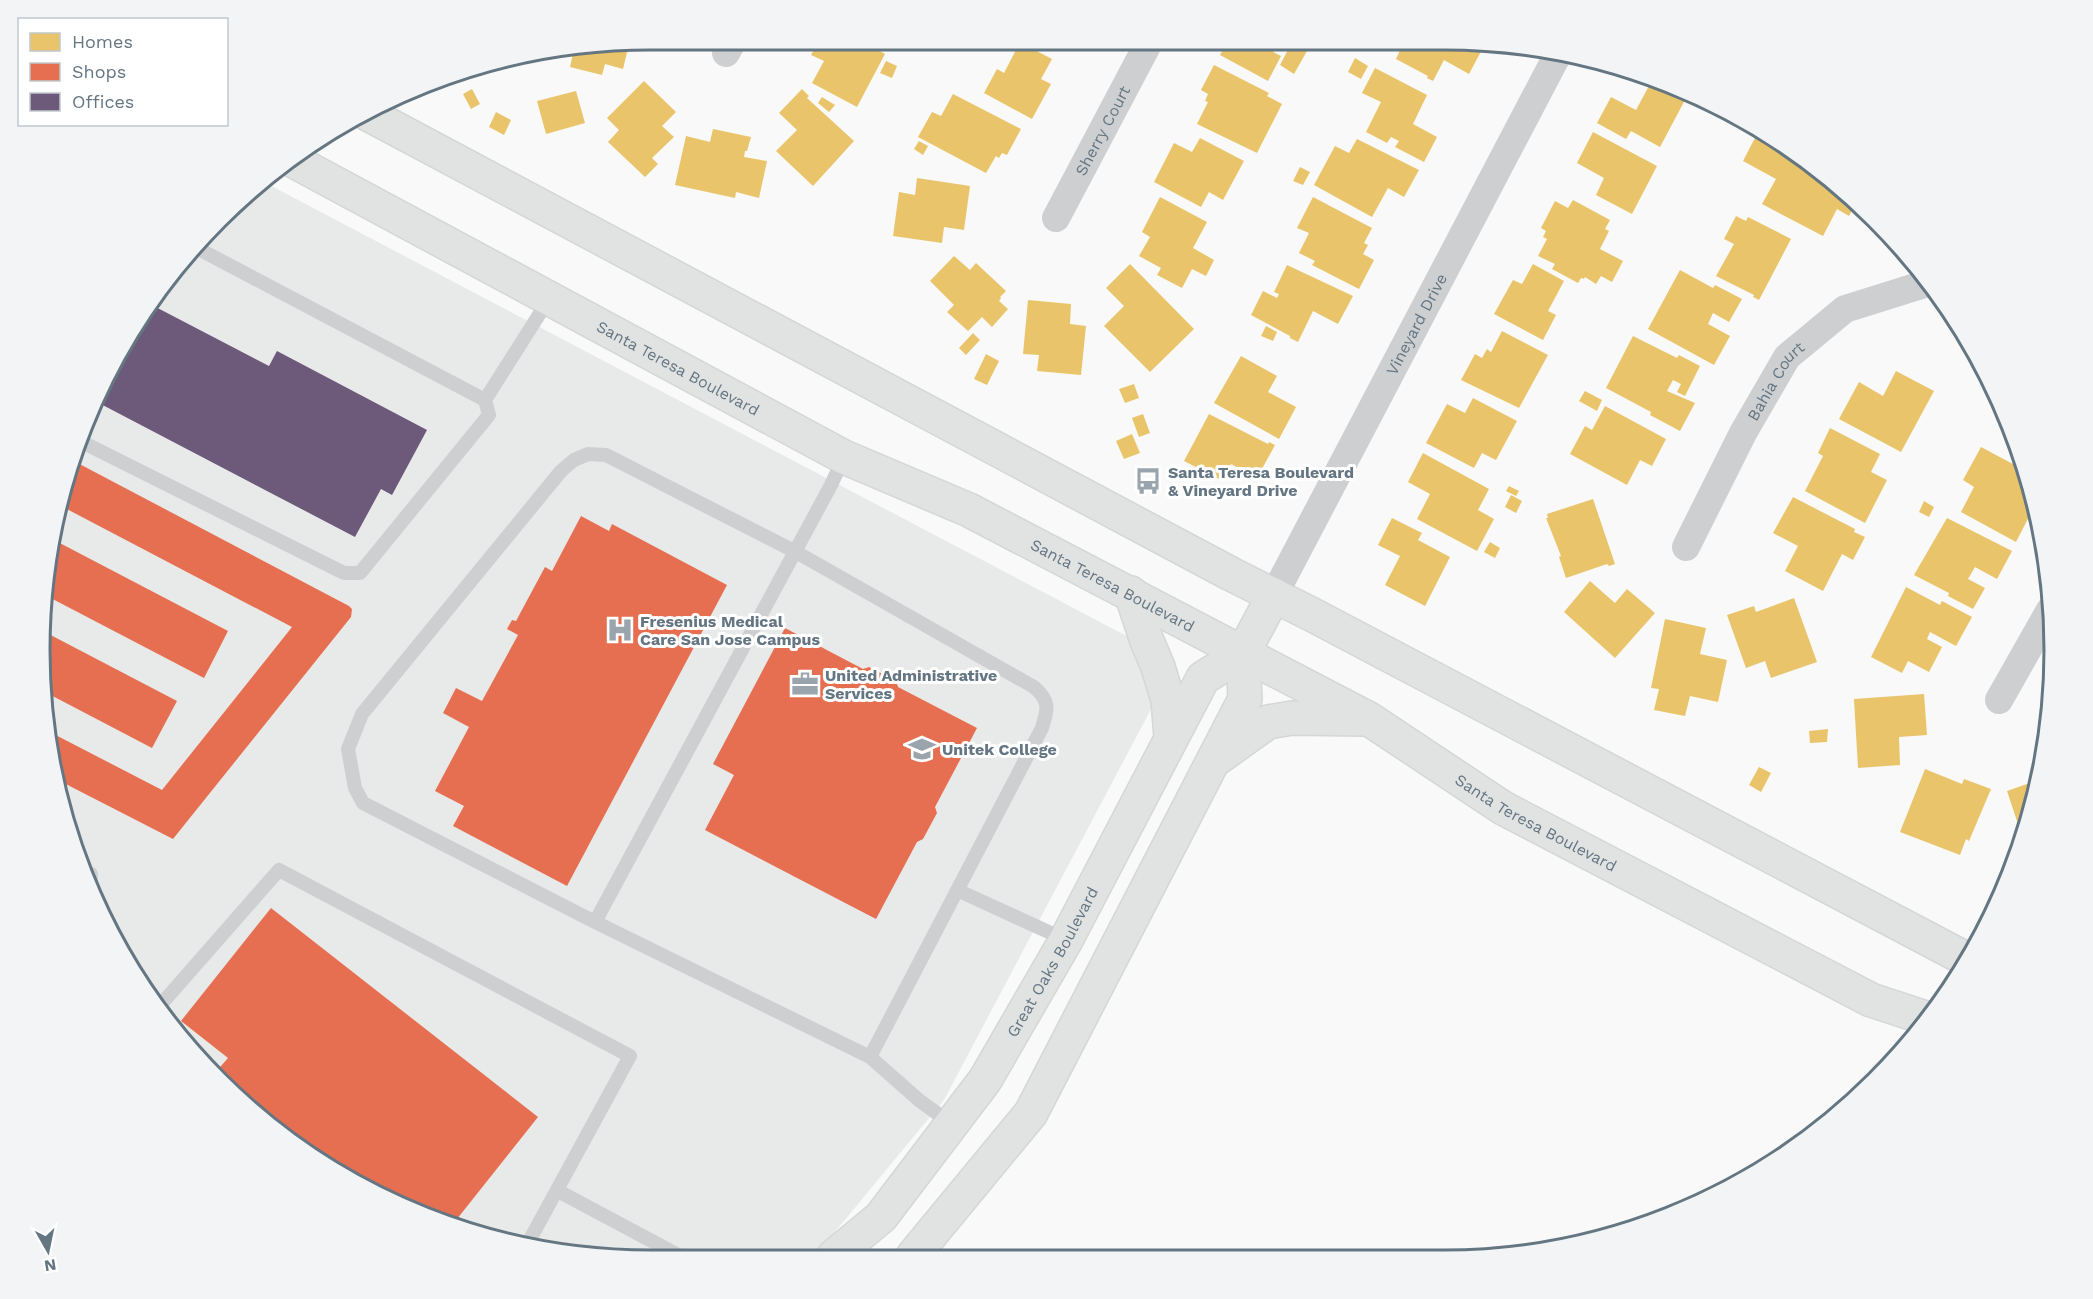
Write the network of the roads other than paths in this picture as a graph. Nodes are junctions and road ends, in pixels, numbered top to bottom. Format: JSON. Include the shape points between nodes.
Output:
{"nodes":[{"id":1,"x":1145,"y":50,"type":"edge"},
{"id":2,"x":1555,"y":60,"type":"edge"},
{"id":3,"x":373,"y":117,"type":"edge"},
{"id":4,"x":298,"y":163,"type":"edge"},
{"id":5,"x":1056,"y":218,"type":"dead end"},
{"id":6,"x":201,"y":250,"type":"edge"},
{"id":7,"x":1921,"y":285,"type":"edge"},
{"id":8,"x":549,"y":299,"type":"junction"},
{"id":9,"x":485,"y":400,"type":"junction"},
{"id":10,"x":86,"y":444,"type":"edge"},
{"id":11,"x":844,"y":457,"type":"junction"},
{"id":12,"x":1686,"y":547,"type":"dead end"},
{"id":13,"x":796,"y":552,"type":"junction"},
{"id":14,"x":1131,"y":593,"type":"junction"},
{"id":15,"x":1274,"y":595,"type":"junction"},
{"id":16,"x":2043,"y":623,"type":"edge"},
{"id":17,"x":1243,"y":653,"type":"junction"},
{"id":18,"x":1999,"y":700,"type":"dead end"},
{"id":19,"x":1369,"y":719,"type":"junction"},
{"id":20,"x":1171,"y":737,"type":"junction"},
{"id":21,"x":1213,"y":761,"type":"junction"},
{"id":22,"x":957,"y":890,"type":"junction"},
{"id":23,"x":595,"y":922,"type":"junction"},
{"id":24,"x":1066,"y":940,"type":"junction"},
{"id":25,"x":1959,"y":956,"type":"edge"},
{"id":26,"x":164,"y":1001,"type":"edge"},
{"id":27,"x":1919,"y":1016,"type":"edge"},
{"id":28,"x":870,"y":1057,"type":"junction"},
{"id":29,"x":952,"y":1124,"type":"junction"},
{"id":30,"x":558,"y":1191,"type":"junction"},
{"id":31,"x":531,"y":1238,"type":"edge"},
{"id":32,"x":669,"y":1250,"type":"edge"},
{"id":33,"x":841,"y":1250,"type":"edge"},
{"id":34,"x":918,"y":1250,"type":"edge"}],
"edges":[{"from":1,"to":5,"type":"street","name":"Sherry Court"},
{"from":2,"to":15,"type":"street","name":"Vineyard Drive"},
{"from":3,"to":15,"type":"main road"},
{"from":4,"to":8,"type":"main road","name":"Santa Teresa Boulevard"},
{"from":6,"to":9,"type":"lane"},
{"from":7,"to":12,"type":"street","name":"Bahia Court","via":[[1845,309],[1787,357],[1743,433]]},
{"from":8,"to":9,"type":"lane"},
{"from":8,"to":11,"type":"main road","name":"Santa Teresa Boulevard"},
{"from":9,"to":10,"type":"lane","via":[[489,416],[360,573],[344,573]]},
{"from":11,"to":13,"type":"lane"},
{"from":11,"to":14,"type":"main road","name":"Santa Teresa Boulevard","via":[[969,510]]},
{"from":13,"to":22,"type":"lane","via":[[1044,696],[1047,710],[1042,728]]},
{"from":13,"to":23,"type":"lane"},
{"from":13,"to":23,"type":"lane","via":[[606,455],[588,454],[561,471],[362,714],[348,749],[354,788],[363,804]]},
{"from":14,"to":17,"type":"main road","name":"Santa Teresa Boulevard"},
{"from":14,"to":20,"type":"main road","via":[[1168,699]]},
{"from":15,"to":17,"type":"main road","name":"Great Oaks Boulevard"},
{"from":15,"to":25,"type":"main road"},
{"from":16,"to":18,"type":"street"},
{"from":17,"to":19,"type":"main road","name":"Santa Teresa Boulevard"},
{"from":17,"to":20,"type":"main road","name":"Great Oaks Boulevard","via":[[1203,678]]},
{"from":17,"to":21,"type":"main road","via":[[1245,699]]},
{"from":19,"to":21,"type":"main road","via":[[1292,718],[1268,722]]},
{"from":19,"to":27,"type":"main road","name":"Santa Teresa Boulevard","via":[[1503,808],[1870,1000]]},
{"from":20,"to":24,"type":"main road","name":"Great Oaks Boulevard"},
{"from":21,"to":34,"type":"main road","via":[[1031,1113]]},
{"from":22,"to":24,"type":"lane"},
{"from":22,"to":28,"type":"lane"},
{"from":23,"to":28,"type":"lane"},
{"from":24,"to":29,"type":"main road","name":"Great Oaks Boulevard","via":[[985,1080]]},
{"from":26,"to":30,"type":"lane","via":[[279,870],[630,1056]]},
{"from":28,"to":29,"type":"lane"},
{"from":29,"to":33,"type":"main road","name":"Great Oaks Boulevard","via":[[881,1217]]},
{"from":30,"to":31,"type":"lane"},
{"from":30,"to":32,"type":"lane"}]}
